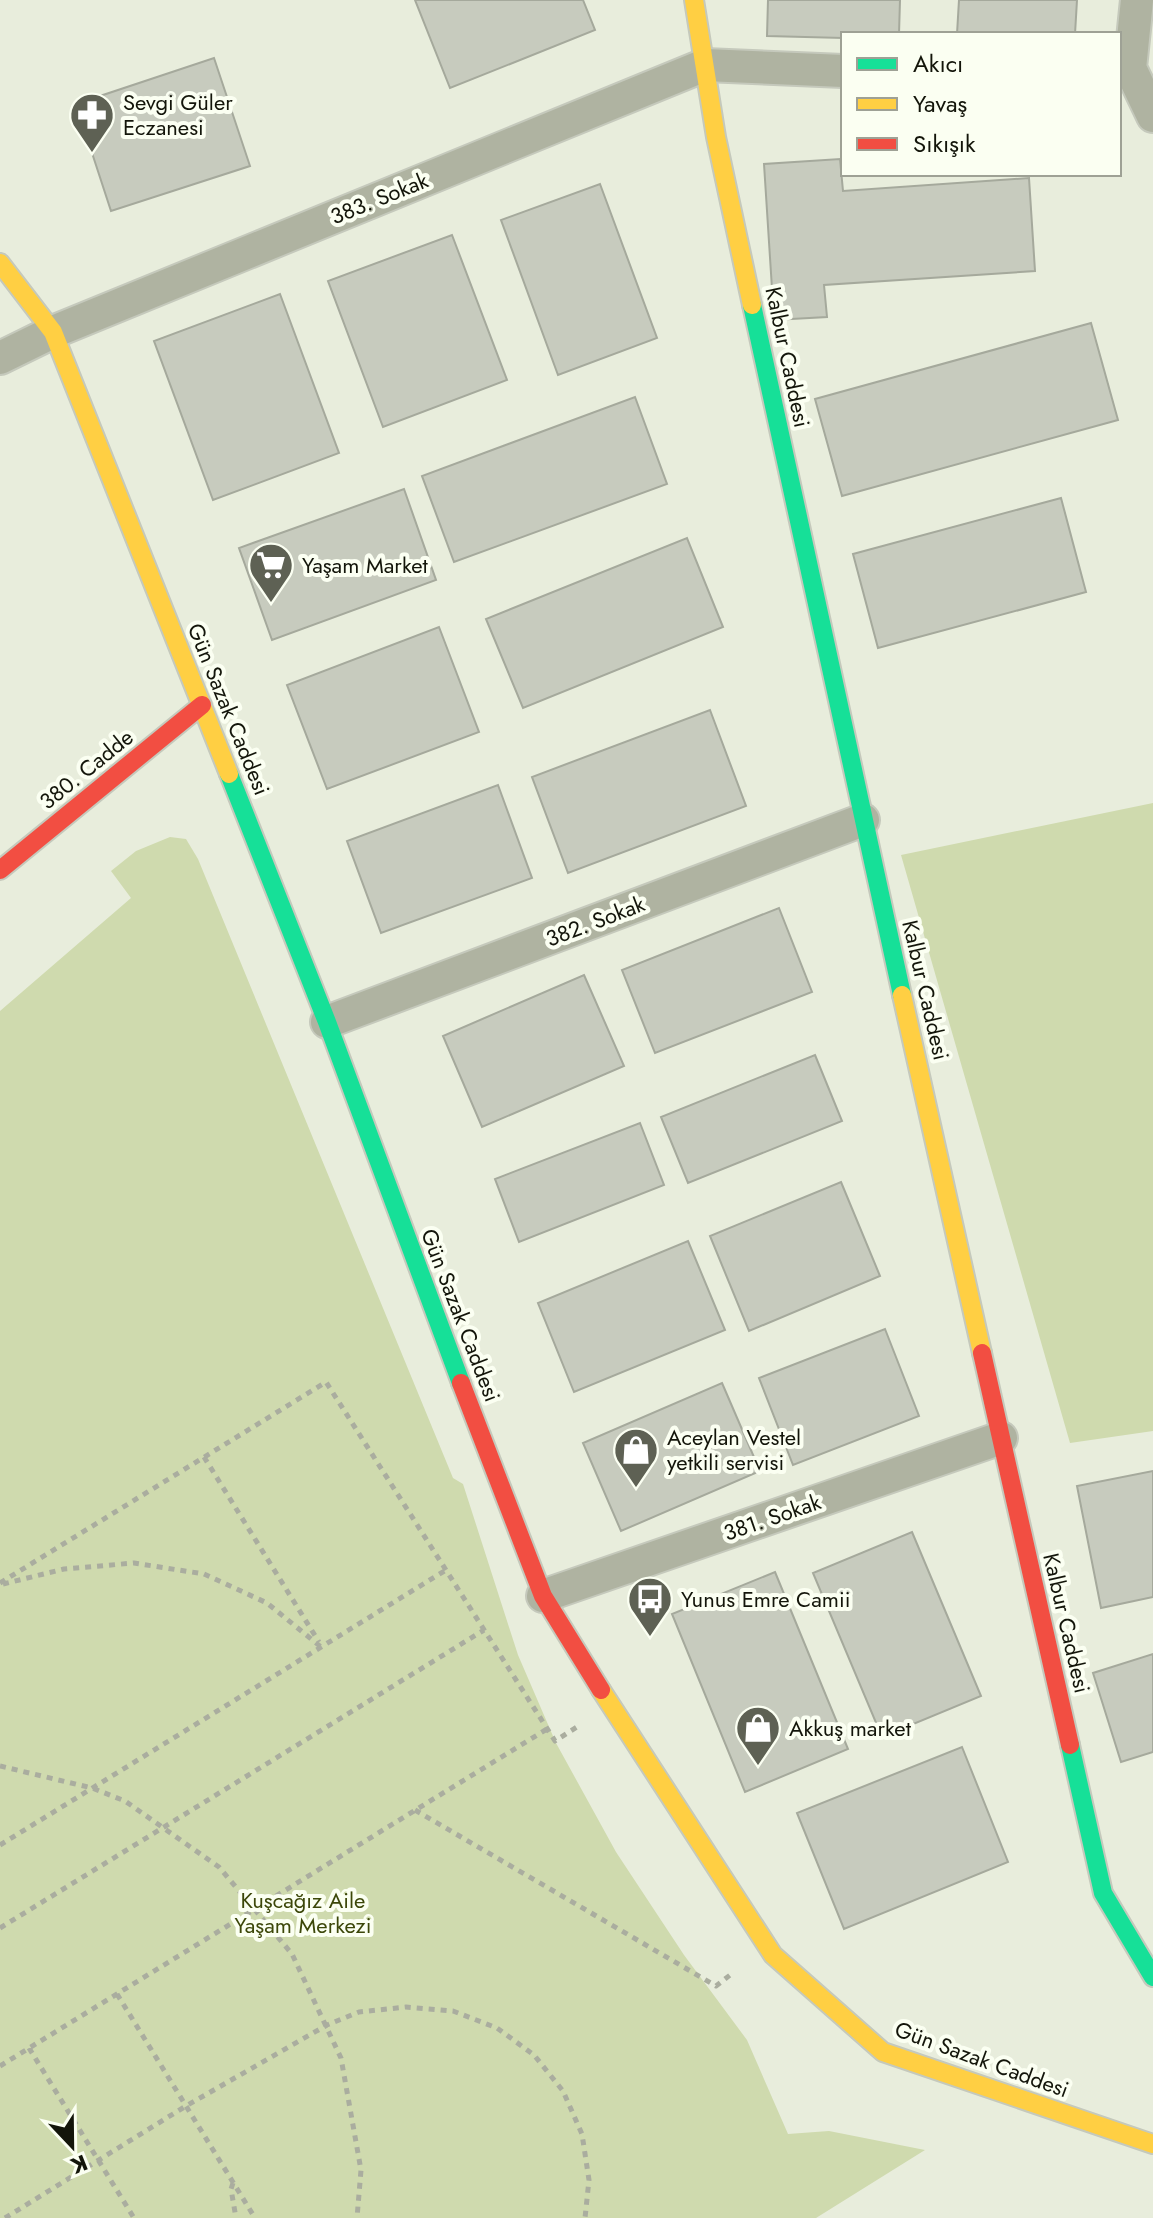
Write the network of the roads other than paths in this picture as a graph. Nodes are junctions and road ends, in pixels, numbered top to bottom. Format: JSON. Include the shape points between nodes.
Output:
{"nodes":[{"id":1,"x":694,"y":0,"type":"edge"},
{"id":2,"x":1137,"y":0,"type":"edge"},
{"id":3,"x":705,"y":65,"type":"junction"},
{"id":4,"x":1124,"y":68,"type":"edge"},
{"id":5,"x":841,"y":71,"type":"edge"},
{"id":6,"x":1153,"y":116,"type":"edge"},
{"id":7,"x":0,"y":263,"type":"edge"},
{"id":8,"x":53,"y":332,"type":"junction"},
{"id":9,"x":0,"y":358,"type":"edge"},
{"id":10,"x":202,"y":705,"type":"junction"},
{"id":11,"x":863,"y":820,"type":"junction"},
{"id":12,"x":0,"y":870,"type":"edge"},
{"id":13,"x":327,"y":1022,"type":"junction"},
{"id":14,"x":1001,"y":1438,"type":"junction"},
{"id":15,"x":543,"y":1596,"type":"junction"},
{"id":16,"x":1153,"y":1977,"type":"edge"},
{"id":17,"x":1153,"y":2144,"type":"edge"}],
"edges":[{"from":1,"to":3,"type":"street","name":"Kalbur Caddesi"},
{"from":2,"to":4,"type":"street"},
{"from":3,"to":5,"type":"street"},
{"from":3,"to":8,"type":"street","name":"383. Sokak"},
{"from":3,"to":11,"type":"street","name":"Kalbur Caddesi"},
{"from":4,"to":6,"type":"street"},
{"from":7,"to":8,"type":"street","name":"Gün Sazak Caddesi"},
{"from":8,"to":9,"type":"street","name":"383. Sokak"},
{"from":8,"to":10,"type":"street","name":"Gün Sazak Caddesi"},
{"from":10,"to":12,"type":"street","name":"380. Cadde"},
{"from":10,"to":13,"type":"street","name":"Gün Sazak Caddesi"},
{"from":11,"to":13,"type":"street","name":"382. Sokak"},
{"from":11,"to":14,"type":"street","name":"Kalbur Caddesi"},
{"from":13,"to":15,"type":"street","name":"Gün Sazak Caddesi"},
{"from":14,"to":15,"type":"street","name":"381. Sokak"},
{"from":14,"to":16,"type":"street","name":"Kalbur Caddesi","via":[[1103,1893]]},
{"from":15,"to":17,"type":"street","name":"Gün Sazak Caddesi","via":[[773,1955],[883,2052]]}]}
